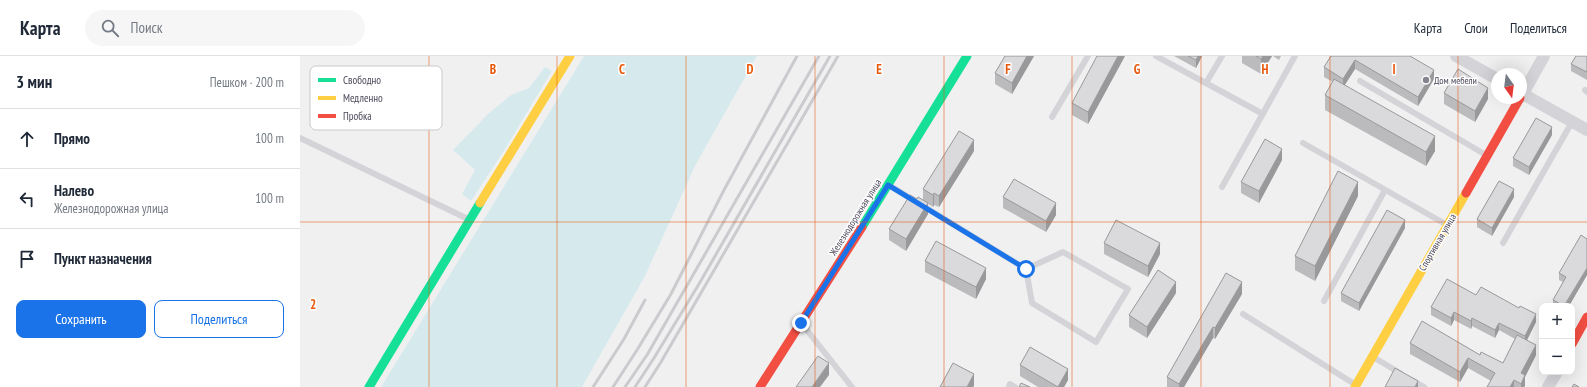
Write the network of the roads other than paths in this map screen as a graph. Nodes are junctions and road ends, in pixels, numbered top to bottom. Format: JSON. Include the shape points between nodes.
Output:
{"nodes":[{"id":1,"x":570,"y":56,"type":"edge"},
{"id":2,"x":967,"y":56,"type":"edge"},
{"id":3,"x":1088,"y":56,"type":"edge"},
{"id":4,"x":1156,"y":56,"type":"edge"},
{"id":5,"x":1222,"y":56,"type":"edge"},
{"id":6,"x":1295,"y":56,"type":"edge"},
{"id":7,"x":1456,"y":56,"type":"edge"},
{"id":8,"x":1544,"y":56,"type":"edge"},
{"id":9,"x":1491,"y":76,"type":"edge"},
{"id":10,"x":1360,"y":81,"type":"dead end"},
{"id":11,"x":1206,"y":83,"type":"junction"},
{"id":12,"x":1527,"y":85,"type":"edge"},
{"id":13,"x":1527,"y":98,"type":"edge"},
{"id":14,"x":1516,"y":104,"type":"edge"},
{"id":15,"x":1263,"y":114,"type":"junction"},
{"id":16,"x":1052,"y":118,"type":"dead end"},
{"id":17,"x":1572,"y":122,"type":"junction"},
{"id":18,"x":1587,"y":130,"type":"edge"},
{"id":19,"x":300,"y":138,"type":"edge"},
{"id":20,"x":1303,"y":143,"type":"dead end"},
{"id":21,"x":1487,"y":156,"type":"junction"},
{"id":22,"x":888,"y":185,"type":"junction"},
{"id":23,"x":1222,"y":187,"type":"dead end"},
{"id":24,"x":1385,"y":190,"type":"junction"},
{"id":25,"x":470,"y":220,"type":"junction"},
{"id":26,"x":1447,"y":225,"type":"junction"},
{"id":27,"x":1503,"y":243,"type":"dead end"},
{"id":28,"x":1026,"y":269,"type":"junction"},
{"id":29,"x":1324,"y":301,"type":"dead end"},
{"id":30,"x":1243,"y":314,"type":"dead end"},
{"id":31,"x":1587,"y":317,"type":"edge"},
{"id":32,"x":801,"y":323,"type":"junction"},
{"id":33,"x":1575,"y":339,"type":"edge"},
{"id":34,"x":1372,"y":357,"type":"junction"},
{"id":35,"x":1555,"y":375,"type":"edge"},
{"id":36,"x":1355,"y":386,"type":"edge"},
{"id":37,"x":368,"y":387,"type":"edge"},
{"id":38,"x":760,"y":387,"type":"edge"},
{"id":39,"x":852,"y":387,"type":"edge"},
{"id":40,"x":1009,"y":387,"type":"edge"},
{"id":41,"x":1015,"y":387,"type":"edge"},
{"id":42,"x":1424,"y":387,"type":"edge"},
{"id":43,"x":1548,"y":387,"type":"edge"}],
"edges":[{"from":1,"to":25,"type":"street"},
{"from":2,"to":22,"type":"street","name":"Железнодорожная улица"},
{"from":3,"to":16,"type":"lane"},
{"from":4,"to":11,"type":"lane"},
{"from":5,"to":11,"type":"lane"},
{"from":6,"to":15,"type":"lane"},
{"from":7,"to":9,"type":"street"},
{"from":8,"to":12,"type":"street","name":"Спортивная улица"},
{"from":10,"to":21,"type":"lane"},
{"from":11,"to":15,"type":"lane"},
{"from":13,"to":17,"type":"street"},
{"from":14,"to":21,"type":"street","name":"Спортивная улица"},
{"from":15,"to":23,"type":"lane"},
{"from":17,"to":18,"type":"street"},
{"from":17,"to":27,"type":"lane"},
{"from":19,"to":25,"type":"lane"},
{"from":20,"to":24,"type":"lane"},
{"from":21,"to":26,"type":"street","name":"Спортивная улица"},
{"from":22,"to":28,"type":"lane"},
{"from":22,"to":32,"type":"street","name":"Железнодорожная улица"},
{"from":24,"to":26,"type":"lane"},
{"from":24,"to":29,"type":"lane"},
{"from":25,"to":37,"type":"street"},
{"from":26,"to":34,"type":"street","name":"Спортивная улица"},
{"from":28,"to":28,"type":"lane","via":[[1063,252],[1128,289],[1096,342],[1032,303]]},
{"from":30,"to":36,"type":"lane"},
{"from":31,"to":33,"type":"street"},
{"from":32,"to":38,"type":"street","name":"Железнодорожная улица"},
{"from":32,"to":39,"type":"lane"},
{"from":34,"to":36,"type":"street","name":"Спортивная улица"},
{"from":34,"to":42,"type":"lane"},
{"from":35,"to":43,"type":"street"},
{"from":40,"to":41,"type":"lane","via":[[1010,384]]}]}
